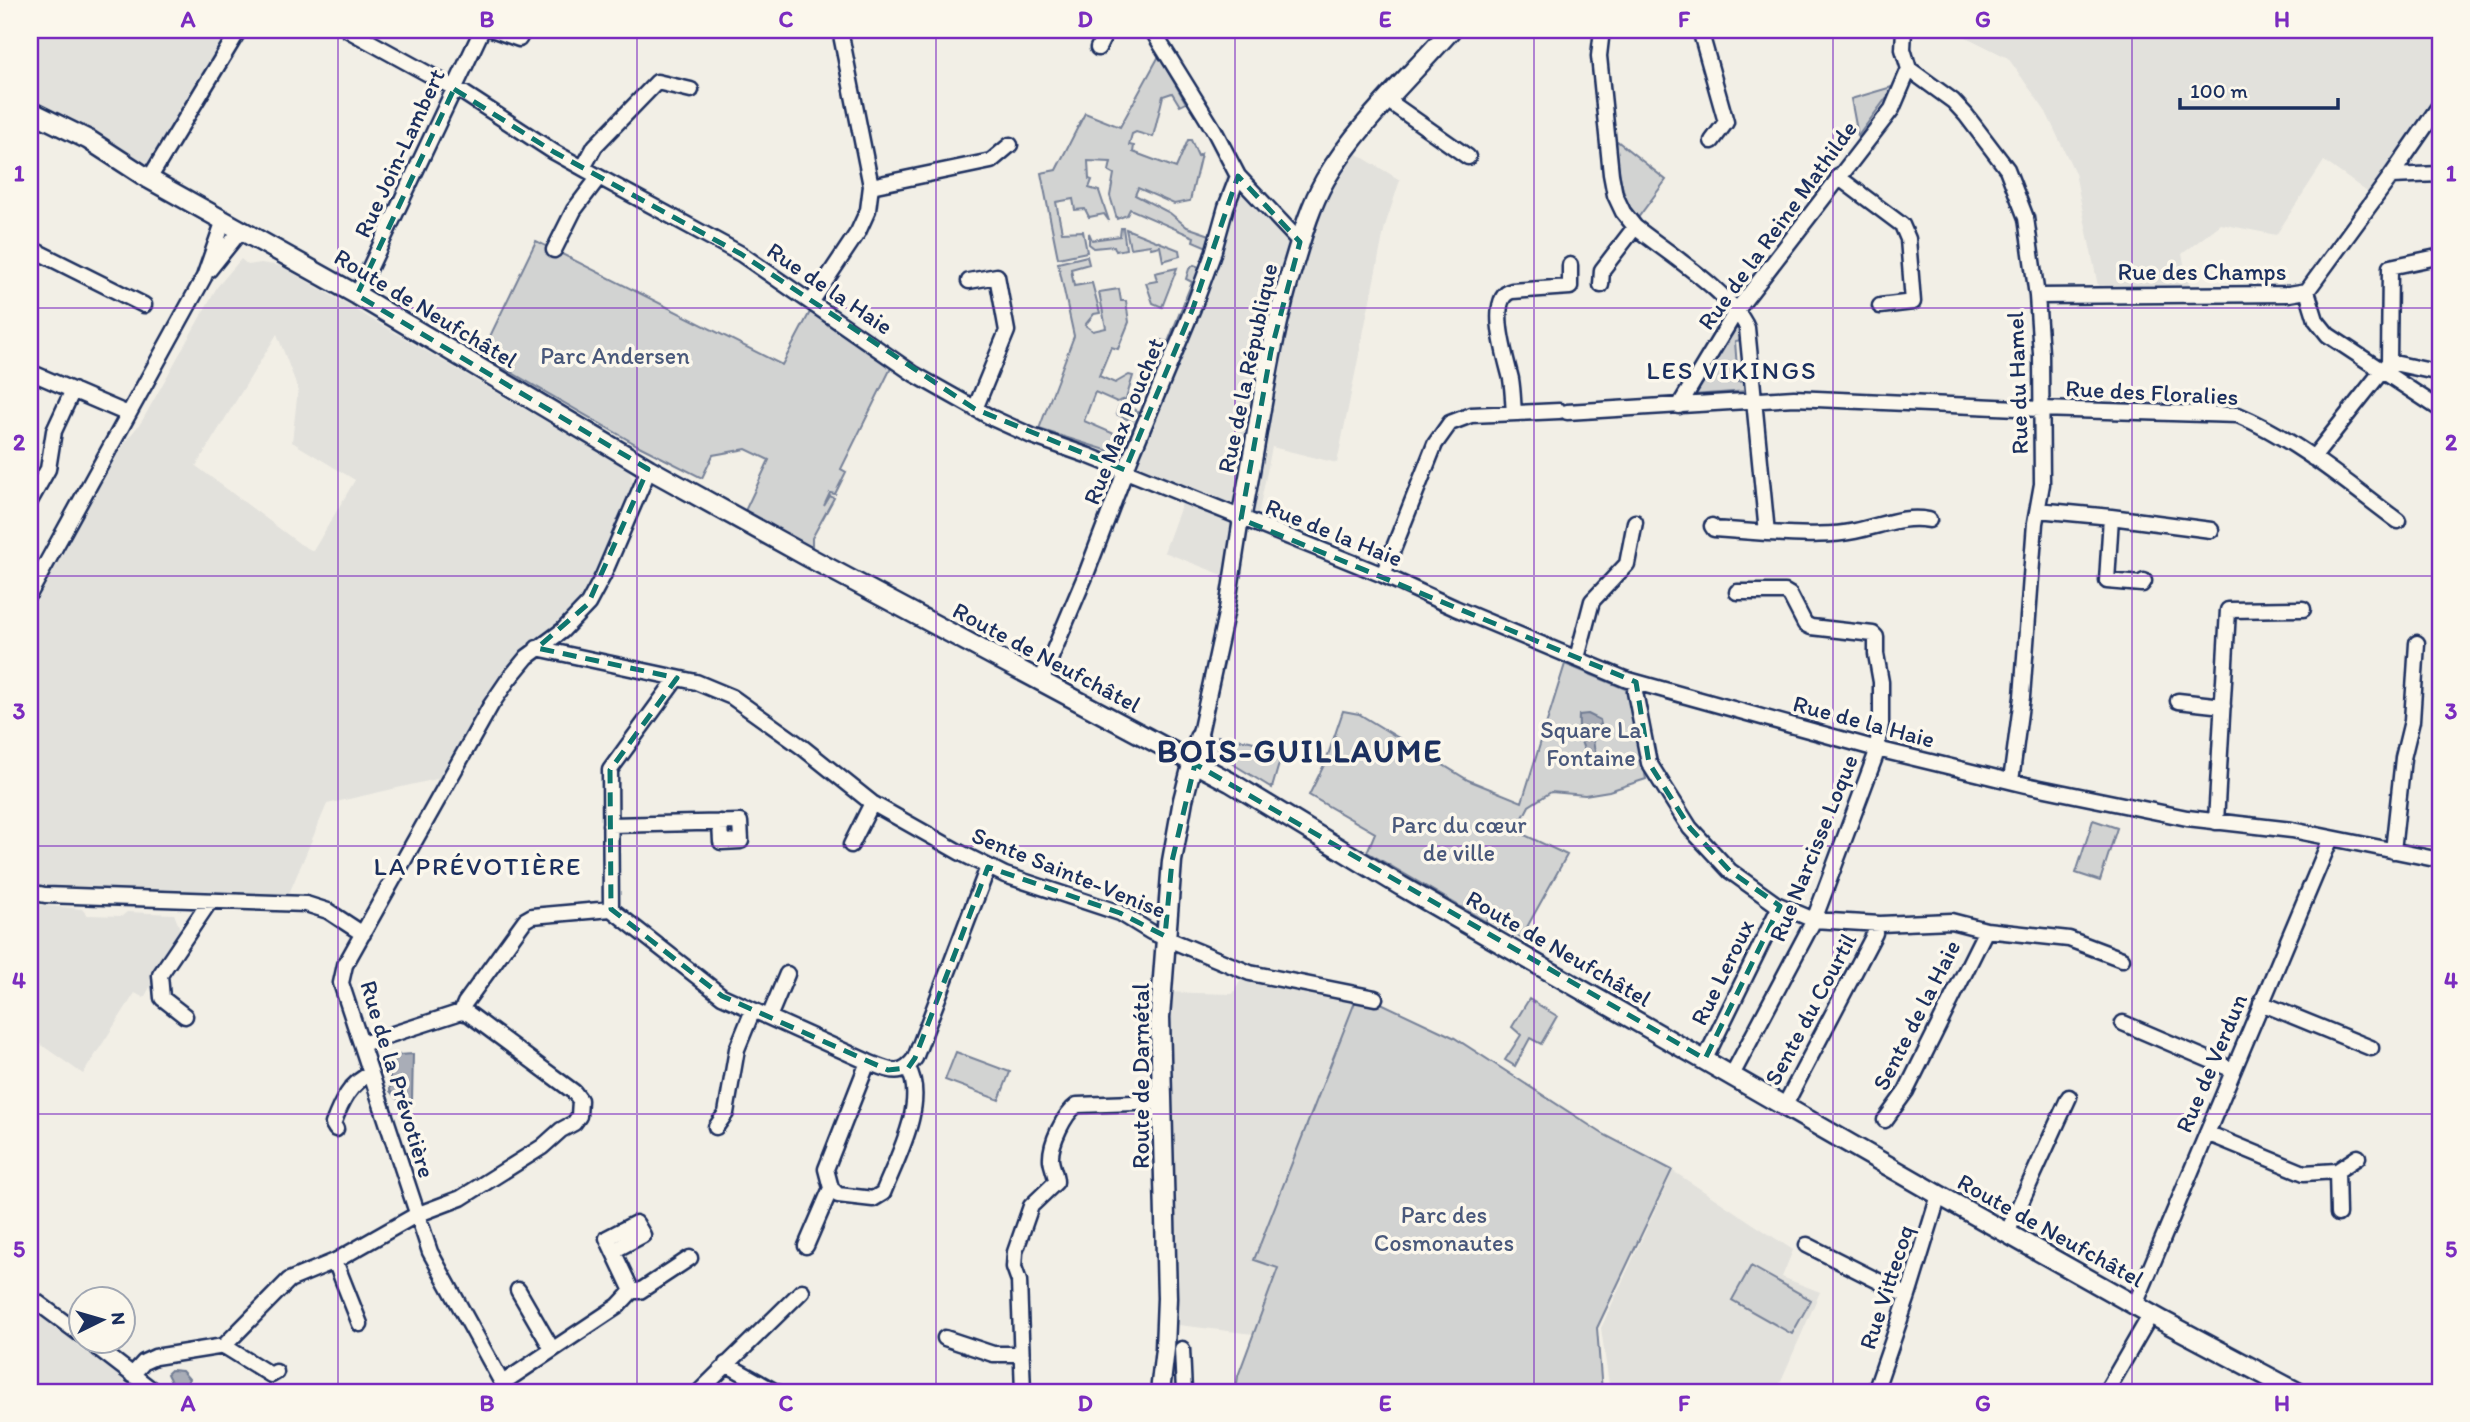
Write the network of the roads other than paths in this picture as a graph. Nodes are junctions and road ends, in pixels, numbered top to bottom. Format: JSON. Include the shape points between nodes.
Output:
{"nodes":[{"id":1,"x":239,"y":30,"type":"edge"},
{"id":2,"x":348,"y":30,"type":"edge"},
{"id":3,"x":482,"y":30,"type":"edge"},
{"id":4,"x":494,"y":30,"type":"edge"},
{"id":5,"x":524,"y":30,"type":"edge"},
{"id":6,"x":841,"y":30,"type":"edge"},
{"id":7,"x":1107,"y":30,"type":"edge"},
{"id":8,"x":1152,"y":30,"type":"edge"},
{"id":9,"x":1451,"y":30,"type":"edge"},
{"id":10,"x":1602,"y":30,"type":"edge"},
{"id":11,"x":1700,"y":30,"type":"edge"},
{"id":12,"x":1904,"y":30,"type":"edge"},
{"id":13,"x":1098,"y":48,"type":"dead end"},
{"id":14,"x":1909,"y":69,"type":"junction"},
{"id":15,"x":454,"y":89,"type":"junction"},
{"id":16,"x":691,"y":90,"type":"dead end"},
{"id":17,"x":1387,"y":100,"type":"junction"},
{"id":18,"x":2440,"y":105,"type":"edge"},
{"id":19,"x":30,"y":111,"type":"edge"},
{"id":20,"x":1712,"y":141,"type":"dead end"},
{"id":21,"x":1010,"y":145,"type":"dead end"},
{"id":22,"x":1468,"y":158,"type":"dead end"},
{"id":23,"x":583,"y":168,"type":"junction"},
{"id":24,"x":2440,"y":174,"type":"edge"},
{"id":25,"x":1238,"y":176,"type":"junction"},
{"id":26,"x":2391,"y":176,"type":"junction"},
{"id":27,"x":600,"y":177,"type":"junction"},
{"id":28,"x":1838,"y":177,"type":"junction"},
{"id":29,"x":149,"y":179,"type":"junction"},
{"id":30,"x":871,"y":186,"type":"junction"},
{"id":31,"x":223,"y":220,"type":"junction"},
{"id":32,"x":1635,"y":227,"type":"junction"},
{"id":33,"x":242,"y":229,"type":"junction"},
{"id":34,"x":1300,"y":243,"type":"junction"},
{"id":35,"x":30,"y":248,"type":"edge"},
{"id":36,"x":554,"y":250,"type":"dead end"},
{"id":37,"x":2437,"y":257,"type":"dead end"},
{"id":38,"x":1570,"y":265,"type":"dead end"},
{"id":39,"x":204,"y":276,"type":"junction"},
{"id":40,"x":969,"y":281,"type":"dead end"},
{"id":41,"x":1601,"y":285,"type":"dead end"},
{"id":42,"x":2307,"y":291,"type":"junction"},
{"id":43,"x":357,"y":295,"type":"junction"},
{"id":44,"x":2037,"y":296,"type":"junction"},
{"id":45,"x":812,"y":301,"type":"junction"},
{"id":46,"x":144,"y":305,"type":"dead end"},
{"id":47,"x":1880,"y":306,"type":"dead end"},
{"id":48,"x":1737,"y":310,"type":"junction"},
{"id":49,"x":2386,"y":366,"type":"junction"},
{"id":50,"x":30,"y":372,"type":"edge"},
{"id":51,"x":2440,"y":373,"type":"edge"},
{"id":52,"x":73,"y":390,"type":"junction"},
{"id":53,"x":1755,"y":400,"type":"junction"},
{"id":54,"x":1679,"y":407,"type":"junction"},
{"id":55,"x":975,"y":409,"type":"junction"},
{"id":56,"x":2040,"y":410,"type":"junction"},
{"id":57,"x":2440,"y":410,"type":"edge"},
{"id":58,"x":1514,"y":413,"type":"junction"},
{"id":59,"x":128,"y":414,"type":"junction"},
{"id":60,"x":2313,"y":458,"type":"junction"},
{"id":61,"x":649,"y":469,"type":"junction"},
{"id":62,"x":1125,"y":471,"type":"junction"},
{"id":63,"x":30,"y":501,"type":"edge"},
{"id":64,"x":2038,"y":510,"type":"junction"},
{"id":65,"x":2110,"y":517,"type":"junction"},
{"id":66,"x":1241,"y":519,"type":"junction"},
{"id":67,"x":1929,"y":520,"type":"dead end"},
{"id":68,"x":2398,"y":521,"type":"dead end"},
{"id":69,"x":1635,"y":523,"type":"dead end"},
{"id":70,"x":1712,"y":526,"type":"dead end"},
{"id":71,"x":2211,"y":530,"type":"dead end"},
{"id":72,"x":1767,"y":533,"type":"junction"},
{"id":73,"x":1383,"y":575,"type":"junction"},
{"id":74,"x":2144,"y":581,"type":"dead end"},
{"id":75,"x":1737,"y":592,"type":"dead end"},
{"id":76,"x":30,"y":593,"type":"edge"},
{"id":77,"x":2303,"y":609,"type":"dead end"},
{"id":78,"x":2417,"y":643,"type":"dead end"},
{"id":79,"x":537,"y":648,"type":"junction"},
{"id":80,"x":1577,"y":658,"type":"junction"},
{"id":81,"x":677,"y":678,"type":"junction"},
{"id":82,"x":1041,"y":681,"type":"junction"},
{"id":83,"x":1636,"y":682,"type":"junction"},
{"id":84,"x":2178,"y":701,"type":"dead end"},
{"id":85,"x":2223,"y":706,"type":"junction"},
{"id":86,"x":1199,"y":738,"type":"joint"},
{"id":87,"x":1877,"y":749,"type":"junction"},
{"id":88,"x":1193,"y":762,"type":"junction"},
{"id":89,"x":2011,"y":781,"type":"junction"},
{"id":90,"x":872,"y":803,"type":"junction"},
{"id":91,"x":720,"y":822,"type":"dead end"},
{"id":92,"x":2216,"y":822,"type":"junction"},
{"id":93,"x":610,"y":825,"type":"junction"},
{"id":94,"x":2330,"y":838,"type":"junction"},
{"id":95,"x":851,"y":845,"type":"dead end"},
{"id":96,"x":2393,"y":851,"type":"junction"},
{"id":97,"x":2440,"y":860,"type":"edge"},
{"id":98,"x":988,"y":866,"type":"junction"},
{"id":99,"x":30,"y":892,"type":"edge"},
{"id":100,"x":210,"y":901,"type":"junction"},
{"id":101,"x":1780,"y":906,"type":"junction"},
{"id":102,"x":611,"y":909,"type":"junction"},
{"id":103,"x":1814,"y":920,"type":"junction"},
{"id":104,"x":1986,"y":930,"type":"junction"},
{"id":105,"x":1875,"y":933,"type":"dead end"},
{"id":106,"x":363,"y":934,"type":"junction"},
{"id":107,"x":1165,"y":936,"type":"junction"},
{"id":108,"x":2122,"y":959,"type":"dead end"},
{"id":109,"x":787,"y":974,"type":"dead end"},
{"id":110,"x":1375,"y":998,"type":"dead end"},
{"id":111,"x":2261,"y":1003,"type":"junction"},
{"id":112,"x":753,"y":1010,"type":"junction"},
{"id":113,"x":461,"y":1012,"type":"junction"},
{"id":114,"x":185,"y":1016,"type":"dead end"},
{"id":115,"x":769,"y":1017,"type":"junction"},
{"id":116,"x":2123,"y":1023,"type":"dead end"},
{"id":117,"x":359,"y":1037,"type":"junction"},
{"id":118,"x":2371,"y":1048,"type":"dead end"},
{"id":119,"x":1705,"y":1059,"type":"junction"},
{"id":120,"x":868,"y":1062,"type":"junction"},
{"id":121,"x":908,"y":1068,"type":"junction"},
{"id":122,"x":2233,"y":1070,"type":"junction"},
{"id":123,"x":371,"y":1074,"type":"junction"},
{"id":124,"x":1732,"y":1074,"type":"junction"},
{"id":125,"x":2068,"y":1097,"type":"dead end"},
{"id":126,"x":1163,"y":1102,"type":"junction"},
{"id":127,"x":1785,"y":1105,"type":"junction"},
{"id":128,"x":1885,"y":1120,"type":"dead end"},
{"id":129,"x":716,"y":1128,"type":"dead end"},
{"id":130,"x":336,"y":1129,"type":"dead end"},
{"id":131,"x":2207,"y":1133,"type":"junction"},
{"id":132,"x":2358,"y":1157,"type":"dead end"},
{"id":133,"x":2337,"y":1171,"type":"junction"},
{"id":134,"x":831,"y":1188,"type":"junction"},
{"id":135,"x":1939,"y":1195,"type":"junction"},
{"id":136,"x":2338,"y":1214,"type":"dead end"},
{"id":137,"x":416,"y":1215,"type":"junction"},
{"id":138,"x":2007,"y":1233,"type":"junction"},
{"id":139,"x":1807,"y":1245,"type":"dead end"},
{"id":140,"x":807,"y":1247,"type":"dead end"},
{"id":141,"x":613,"y":1251,"type":"dead end"},
{"id":142,"x":690,"y":1258,"type":"dead end"},
{"id":143,"x":335,"y":1261,"type":"junction"},
{"id":144,"x":518,"y":1290,"type":"dead end"},
{"id":145,"x":632,"y":1291,"type":"junction"},
{"id":146,"x":802,"y":1292,"type":"dead end"},
{"id":147,"x":1909,"y":1296,"type":"junction"},
{"id":148,"x":30,"y":1297,"type":"edge"},
{"id":149,"x":2134,"y":1305,"type":"junction"},
{"id":150,"x":2151,"y":1314,"type":"junction"},
{"id":151,"x":66,"y":1324,"type":"edge"},
{"id":152,"x":360,"y":1324,"type":"dead end"},
{"id":153,"x":945,"y":1338,"type":"dead end"},
{"id":154,"x":223,"y":1346,"type":"junction"},
{"id":155,"x":552,"y":1349,"type":"junction"},
{"id":156,"x":1182,"y":1349,"type":"dead end"},
{"id":157,"x":1022,"y":1353,"type":"junction"},
{"id":158,"x":108,"y":1356,"type":"edge"},
{"id":159,"x":726,"y":1364,"type":"junction"},
{"id":160,"x":276,"y":1372,"type":"dead end"},
{"id":161,"x":132,"y":1375,"type":"junction"},
{"id":162,"x":506,"y":1387,"type":"edge"},
{"id":163,"x":155,"y":1392,"type":"edge"},
{"id":164,"x":699,"y":1392,"type":"edge"},
{"id":165,"x":776,"y":1392,"type":"edge"},
{"id":166,"x":1023,"y":1392,"type":"edge"},
{"id":167,"x":1160,"y":1392,"type":"edge"},
{"id":168,"x":1184,"y":1392,"type":"edge"},
{"id":169,"x":1875,"y":1392,"type":"edge"},
{"id":170,"x":2106,"y":1392,"type":"edge"},
{"id":171,"x":2297,"y":1392,"type":"edge"}],
"edges":[{"from":1,"to":29,"type":"street"},
{"from":2,"to":15,"type":"street","name":"Rue de la Haie"},
{"from":3,"to":15,"type":"street","name":"Rue Join-Lambert"},
{"from":4,"to":5,"type":"street","via":[[519,39]]},
{"from":6,"to":30,"type":"street"},
{"from":7,"to":13,"type":"street"},
{"from":8,"to":25,"type":"street"},
{"from":9,"to":17,"type":"main road","name":"Rue de la République"},
{"from":10,"to":32,"type":"street","via":[[1599,56],[1611,174],[1623,212]]},
{"from":11,"to":20,"type":"street","via":[[1726,122]]},
{"from":12,"to":14,"type":"street"},
{"from":14,"to":28,"type":"street","name":"Rue de la Reine Mathilde","via":[[1892,109]]},
{"from":14,"to":44,"type":"street","name":"Rue du Hamel","via":[[1953,101],[2007,169],[2026,218]]},
{"from":15,"to":23,"type":"street","name":"Rue de la Haie"},
{"from":15,"to":43,"type":"street","name":"Rue Join-Lambert"},
{"from":16,"to":23,"type":"street","via":[[657,82],[595,146]]},
{"from":17,"to":22,"type":"street"},
{"from":17,"to":34,"type":"main road","name":"Rue de la République","via":[[1326,178]]},
{"from":18,"to":26,"type":"street","name":"Rue des Champs"},
{"from":19,"to":29,"type":"main road","name":"Route de Neufchâtel","via":[[89,140]]},
{"from":21,"to":30,"type":"street","via":[[991,161]]},
{"from":23,"to":27,"type":"street","name":"Rue de la Haie"},
{"from":24,"to":26,"type":"street"},
{"from":25,"to":34,"type":"street"},
{"from":25,"to":62,"type":"street","name":"Rue Max Pouchet","via":[[1193,308]]},
{"from":26,"to":42,"type":"street","name":"Rue des Champs"},
{"from":27,"to":36,"type":"street","via":[[574,210]]},
{"from":27,"to":45,"type":"street","name":"Rue de la Haie","via":[[741,254]]},
{"from":28,"to":47,"type":"street","via":[[1902,225],[1908,239],[1913,302]]},
{"from":28,"to":48,"type":"street","name":"Rue de la Reine Mathilde"},
{"from":29,"to":31,"type":"main road","name":"Route de Neufchâtel"},
{"from":30,"to":45,"type":"street","via":[[868,210],[858,232]]},
{"from":31,"to":33,"type":"main road","name":"Route de Neufchâtel"},
{"from":31,"to":39,"type":"street"},
{"from":32,"to":41,"type":"street","via":[[1602,270]]},
{"from":32,"to":48,"type":"street"},
{"from":33,"to":39,"type":"street"},
{"from":33,"to":43,"type":"main road","name":"Route de Neufchâtel"},
{"from":34,"to":66,"type":"main road","name":"Rue de la République","via":[[1271,351]]},
{"from":35,"to":46,"type":"street"},
{"from":37,"to":49,"type":"street","via":[[2390,267]]},
{"from":38,"to":58,"type":"street","via":[[1570,287],[1512,290],[1502,297],[1503,354]]},
{"from":39,"to":59,"type":"street"},
{"from":40,"to":55,"type":"street","via":[[998,276],[1007,331]]},
{"from":42,"to":44,"type":"street","name":"Rue des Champs"},
{"from":42,"to":49,"type":"street","via":[[2321,329]]},
{"from":43,"to":61,"type":"main road","name":"Route de Neufchâtel"},
{"from":44,"to":56,"type":"street","name":"Rue du Hamel"},
{"from":45,"to":55,"type":"street","name":"Rue de la Haie","via":[[914,374]]},
{"from":48,"to":53,"type":"street","via":[[1747,328]]},
{"from":48,"to":54,"type":"street","name":"Rue de la Reine Mathilde"},
{"from":49,"to":51,"type":"street"},
{"from":49,"to":57,"type":"street"},
{"from":49,"to":60,"type":"street"},
{"from":50,"to":52,"type":"street"},
{"from":52,"to":59,"type":"street"},
{"from":52,"to":63,"type":"street","via":[[54,431],[48,469]]},
{"from":53,"to":54,"type":"street","name":"Rue des Floralies"},
{"from":53,"to":56,"type":"street","name":"Rue des Floralies","via":[[1806,398]]},
{"from":53,"to":72,"type":"street"},
{"from":54,"to":58,"type":"street","name":"Rue des Floralies"},
{"from":55,"to":62,"type":"street","name":"Rue de la Haie"},
{"from":56,"to":60,"type":"street","name":"Rue des Floralies","via":[[2238,415]]},
{"from":56,"to":64,"type":"street","name":"Rue du Hamel"},
{"from":58,"to":73,"type":"street","name":"Rue des Floralies","via":[[1471,415],[1450,423],[1435,444]]},
{"from":59,"to":76,"type":"street"},
{"from":60,"to":68,"type":"street","name":"Rue des Floralies"},
{"from":61,"to":79,"type":"street","name":"Rue de la Prévotière","via":[[588,604]]},
{"from":61,"to":82,"type":"main road","name":"Route de Neufchâtel"},
{"from":62,"to":66,"type":"street","name":"Rue de la Haie"},
{"from":62,"to":82,"type":"street","name":"Rue Max Pouchet"},
{"from":64,"to":65,"type":"street"},
{"from":64,"to":89,"type":"street","name":"Rue du Hamel"},
{"from":65,"to":71,"type":"street"},
{"from":65,"to":74,"type":"street","via":[[2106,581]]},
{"from":66,"to":73,"type":"street","name":"Rue de la Haie"},
{"from":66,"to":86,"type":"street","name":"Rue de la République"},
{"from":67,"to":72,"type":"street","via":[[1914,517],[1814,535]]},
{"from":69,"to":80,"type":"street","via":[[1627,564],[1592,601]]},
{"from":70,"to":72,"type":"street"},
{"from":73,"to":80,"type":"street","name":"Rue de la Haie"},
{"from":75,"to":87,"type":"street","name":"Rue Narcisse Loque","via":[[1785,592],[1811,627],[1876,637],[1882,691]]},
{"from":77,"to":85,"type":"street","via":[[2228,610]]},
{"from":78,"to":96,"type":"street","via":[[2412,721],[2403,758]]},
{"from":79,"to":81,"type":"street","name":"Sente Sainte-Venise"},
{"from":79,"to":106,"type":"street","name":"Rue de la Prévotière","via":[[491,705]]},
{"from":80,"to":83,"type":"street","name":"Rue de la Haie"},
{"from":81,"to":90,"type":"street","name":"Sente Sainte-Venise","via":[[732,697]]},
{"from":81,"to":93,"type":"street","via":[[613,763]]},
{"from":82,"to":88,"type":"main road","name":"Route de Neufchâtel"},
{"from":83,"to":87,"type":"street","name":"Rue de la Haie"},
{"from":83,"to":101,"type":"street","via":[[1649,762],[1690,828],[1730,871]]},
{"from":84,"to":85,"type":"street"},
{"from":85,"to":92,"type":"street"},
{"from":86,"to":88,"type":"main road","name":"Rue de la République"},
{"from":87,"to":89,"type":"street","name":"Rue de la Haie"},
{"from":87,"to":103,"type":"street","name":"Rue Narcisse Loque"},
{"from":88,"to":107,"type":"main road","name":"Route de Darnétal","via":[[1172,861]]},
{"from":88,"to":119,"type":"main road","name":"Route de Neufchâtel"},
{"from":89,"to":92,"type":"street","name":"Rue de la Haie"},
{"from":90,"to":95,"type":"street"},
{"from":90,"to":98,"type":"street","name":"Sente Sainte-Venise"},
{"from":91,"to":93,"type":"street"},
{"from":92,"to":94,"type":"street","name":"Rue de la Haie"},
{"from":93,"to":102,"type":"street"},
{"from":94,"to":96,"type":"street","name":"Rue de la Haie"},
{"from":94,"to":111,"type":"street","name":"Rue de Verdun"},
{"from":96,"to":97,"type":"street","name":"Rue de la Haie"},
{"from":98,"to":107,"type":"street","name":"Sente Sainte-Venise","via":[[1121,913]]},
{"from":98,"to":121,"type":"street"},
{"from":99,"to":100,"type":"street"},
{"from":100,"to":106,"type":"street","via":[[306,904],[328,911]]},
{"from":100,"to":114,"type":"street","via":[[160,975],[162,998]]},
{"from":101,"to":103,"type":"street"},
{"from":101,"to":119,"type":"street","name":"Rue Leroux"},
{"from":102,"to":112,"type":"street","via":[[722,996]]},
{"from":102,"to":113,"type":"street","via":[[525,920]]},
{"from":103,"to":104,"type":"street","via":[[1880,924],[1951,921]]},
{"from":103,"to":124,"type":"street","name":"Rue Narcisse Loque"},
{"from":104,"to":108,"type":"street","via":[[2069,939]]},
{"from":104,"to":128,"type":"street","name":"Sente de la Haie","via":[[1906,1091]]},
{"from":105,"to":127,"type":"street","name":"Sente du Courtil"},
{"from":106,"to":117,"type":"street","name":"Rue de la Prévotière","via":[[345,965],[341,983]]},
{"from":107,"to":110,"type":"street","name":"Sente Sainte-Venise","via":[[1250,973]]},
{"from":107,"to":126,"type":"main road","name":"Route de Darnétal","via":[[1160,1017]]},
{"from":109,"to":115,"type":"street"},
{"from":111,"to":118,"type":"street"},
{"from":111,"to":122,"type":"street","name":"Rue de Verdun"},
{"from":112,"to":115,"type":"street"},
{"from":112,"to":129,"type":"street","via":[[737,1049],[726,1113]]},
{"from":113,"to":117,"type":"street"},
{"from":113,"to":137,"type":"street","via":[[574,1092],[580,1100],[579,1115],[542,1147],[461,1198]]},
{"from":115,"to":120,"type":"street"},
{"from":116,"to":122,"type":"street"},
{"from":117,"to":123,"type":"street","name":"Rue de la Prévotière"},
{"from":119,"to":124,"type":"main road","name":"Route de Neufchâtel"},
{"from":120,"to":121,"type":"street","via":[[888,1070]]},
{"from":120,"to":134,"type":"street","via":[[825,1168]]},
{"from":121,"to":134,"type":"street","via":[[914,1081],[913,1119],[883,1193],[873,1199],[838,1195]]},
{"from":122,"to":131,"type":"street","name":"Rue de Verdun"},
{"from":123,"to":130,"type":"street","via":[[356,1082],[340,1106],[333,1124]]},
{"from":123,"to":137,"type":"street","name":"Rue de la Prévotière"},
{"from":124,"to":127,"type":"main road","name":"Route de Neufchâtel"},
{"from":125,"to":138,"type":"street"},
{"from":126,"to":157,"type":"street","via":[[1077,1105],[1068,1111],[1052,1152],[1056,1182],[1031,1206],[1015,1252]]},
{"from":126,"to":167,"type":"main road","name":"Route de Darnétal","via":[[1167,1298]]},
{"from":127,"to":135,"type":"main road","name":"Route de Neufchâtel"},
{"from":131,"to":133,"type":"street","via":[[2304,1173]]},
{"from":131,"to":149,"type":"street","name":"Rue de Verdun"},
{"from":132,"to":133,"type":"street"},
{"from":133,"to":136,"type":"street"},
{"from":134,"to":140,"type":"street"},
{"from":135,"to":138,"type":"main road","name":"Route de Neufchâtel"},
{"from":135,"to":147,"type":"street","name":"Rue Vittecoq"},
{"from":137,"to":143,"type":"street"},
{"from":137,"to":162,"type":"street","name":"Rue de la Prévotière","via":[[430,1252]]},
{"from":138,"to":149,"type":"main road","name":"Route de Neufchâtel"},
{"from":139,"to":147,"type":"street"},
{"from":141,"to":145,"type":"street"},
{"from":142,"to":145,"type":"street","via":[[640,1291]]},
{"from":143,"to":152,"type":"street"},
{"from":143,"to":154,"type":"street","via":[[289,1280]]},
{"from":144,"to":155,"type":"street"},
{"from":145,"to":155,"type":"street","via":[[618,1306]]},
{"from":146,"to":159,"type":"street"},
{"from":147,"to":169,"type":"street","name":"Rue Vittecoq"},
{"from":148,"to":151,"type":"street"},
{"from":149,"to":150,"type":"main road","name":"Route de Neufchâtel"},
{"from":150,"to":170,"type":"street"},
{"from":150,"to":171,"type":"main road","name":"Route de Neufchâtel"},
{"from":153,"to":157,"type":"street","via":[[993,1354]]},
{"from":154,"to":160,"type":"street","via":[[271,1375]]},
{"from":154,"to":161,"type":"street","via":[[155,1357]]},
{"from":155,"to":162,"type":"street"},
{"from":156,"to":168,"type":"street"},
{"from":157,"to":166,"type":"street"},
{"from":158,"to":161,"type":"street"},
{"from":159,"to":164,"type":"street"},
{"from":159,"to":165,"type":"street"},
{"from":161,"to":163,"type":"street"}]}
